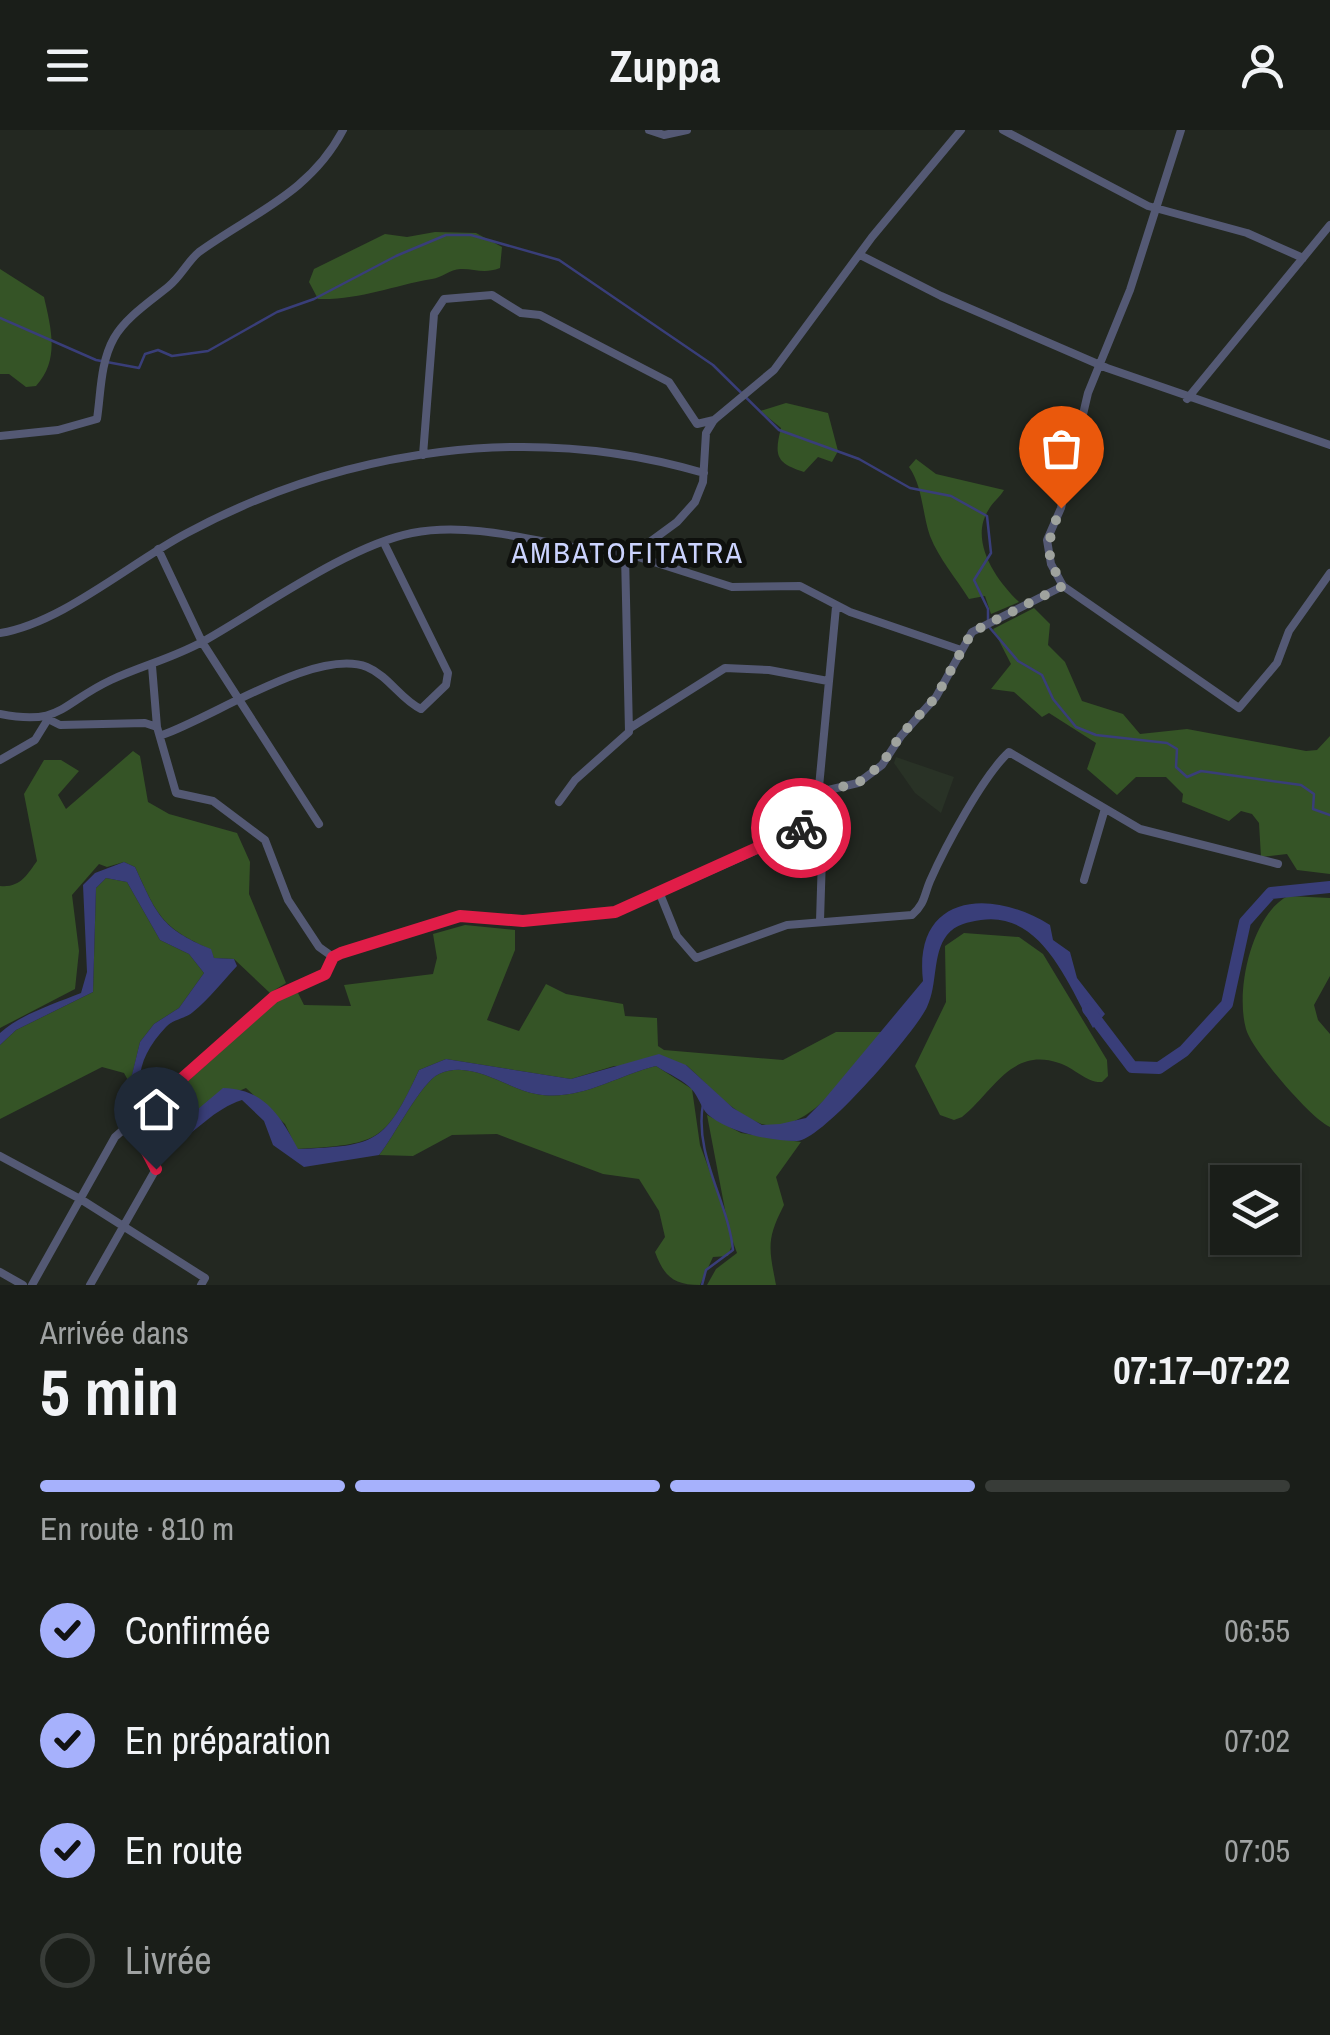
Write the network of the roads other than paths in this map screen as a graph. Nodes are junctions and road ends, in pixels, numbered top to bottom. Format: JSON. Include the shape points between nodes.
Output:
{"nodes":[{"id":1,"x":342,"y":130,"type":"edge"},
{"id":2,"x":649,"y":130,"type":"edge"},
{"id":3,"x":687,"y":130,"type":"edge"},
{"id":4,"x":961,"y":130,"type":"edge"},
{"id":5,"x":1003,"y":130,"type":"edge"},
{"id":6,"x":1181,"y":130,"type":"edge"},
{"id":7,"x":1154,"y":206,"type":"junction"},
{"id":8,"x":1330,"y":225,"type":"edge"},
{"id":9,"x":860,"y":255,"type":"junction"},
{"id":10,"x":1303,"y":258,"type":"junction"},
{"id":11,"x":1098,"y":364,"type":"junction"},
{"id":12,"x":1187,"y":399,"type":"junction"},
{"id":13,"x":714,"y":420,"type":"junction"},
{"id":14,"x":0,"y":436,"type":"edge"},
{"id":15,"x":1330,"y":445,"type":"edge"},
{"id":16,"x":422,"y":455,"type":"junction"},
{"id":17,"x":704,"y":473,"type":"junction"},
{"id":18,"x":384,"y":543,"type":"junction"},
{"id":19,"x":158,"y":549,"type":"junction"},
{"id":20,"x":628,"y":555,"type":"junction"},
{"id":21,"x":1330,"y":573,"type":"edge"},
{"id":22,"x":1063,"y":586,"type":"junction"},
{"id":23,"x":836,"y":607,"type":"junction"},
{"id":24,"x":972,"y":632,"type":"junction"},
{"id":25,"x":0,"y":634,"type":"edge"},
{"id":26,"x":202,"y":642,"type":"junction"},
{"id":27,"x":945,"y":644,"type":"junction"},
{"id":28,"x":960,"y":650,"type":"junction"},
{"id":29,"x":152,"y":666,"type":"junction"},
{"id":30,"x":828,"y":681,"type":"junction"},
{"id":31,"x":240,"y":700,"type":"junction"},
{"id":32,"x":0,"y":714,"type":"edge"},
{"id":33,"x":48,"y":718,"type":"junction"},
{"id":34,"x":630,"y":728,"type":"junction"},
{"id":35,"x":159,"y":731,"type":"junction"},
{"id":36,"x":0,"y":760,"type":"edge"},
{"id":37,"x":824,"y":791,"type":"junction"},
{"id":38,"x":559,"y":802,"type":"dead end"},
{"id":39,"x":1104,"y":812,"type":"junction"},
{"id":40,"x":822,"y":821,"type":"junction"},
{"id":41,"x":319,"y":824,"type":"dead end"},
{"id":42,"x":1278,"y":864,"type":"dead end"},
{"id":43,"x":1084,"y":880,"type":"dead end"},
{"id":44,"x":660,"y":894,"type":"junction"},
{"id":45,"x":820,"y":921,"type":"junction"},
{"id":46,"x":333,"y":957,"type":"junction"},
{"id":47,"x":134,"y":1122,"type":"junction"},
{"id":48,"x":0,"y":1156,"type":"edge"},
{"id":49,"x":82,"y":1200,"type":"junction"},
{"id":50,"x":125,"y":1226,"type":"junction"},
{"id":51,"x":0,"y":1272,"type":"edge"},
{"id":52,"x":15,"y":1284,"type":"edge"},
{"id":53,"x":32,"y":1285,"type":"edge"},
{"id":54,"x":90,"y":1285,"type":"edge"},
{"id":55,"x":201,"y":1285,"type":"edge"}],
"edges":[{"from":1,"to":14,"type":"street","via":[[304,182],[197,253],[177,280],[124,324],[112,340],[96,420]]},
{"from":2,"to":3,"type":"street"},
{"from":4,"to":9,"type":"street"},
{"from":5,"to":7,"type":"street"},
{"from":6,"to":7,"type":"street"},
{"from":7,"to":10,"type":"street","via":[[1247,232]]},
{"from":7,"to":11,"type":"street","via":[[1130,290]]},
{"from":8,"to":10,"type":"street"},
{"from":9,"to":11,"type":"street"},
{"from":9,"to":13,"type":"street","via":[[774,370]]},
{"from":10,"to":12,"type":"street"},
{"from":11,"to":12,"type":"street"},
{"from":11,"to":22,"type":"street","via":[[1047,540]]},
{"from":12,"to":15,"type":"street"},
{"from":13,"to":16,"type":"street","via":[[698,424],[669,382],[548,319],[492,295],[444,299],[434,314]]},
{"from":13,"to":17,"type":"street","via":[[706,433]]},
{"from":16,"to":17,"type":"street","via":[[506,445],[666,462]]},
{"from":16,"to":19,"type":"street","via":[[298,483]]},
{"from":17,"to":20,"type":"street","via":[[695,502],[677,522]]},
{"from":18,"to":20,"type":"street","via":[[434,530]]},
{"from":18,"to":26,"type":"street","via":[[286,590]]},
{"from":18,"to":31,"type":"street","via":[[448,672],[446,684],[417,710],[382,675],[350,662],[310,670]]},
{"from":19,"to":25,"type":"street","via":[[37,623]]},
{"from":19,"to":26,"type":"street"},
{"from":20,"to":23,"type":"street","via":[[732,586],[800,586]]},
{"from":20,"to":34,"type":"street"},
{"from":21,"to":22,"type":"street","via":[[1289,631],[1277,663],[1240,708]]},
{"from":22,"to":24,"type":"street"},
{"from":23,"to":27,"type":"street"},
{"from":23,"to":30,"type":"street"},
{"from":24,"to":27,"type":"street"},
{"from":24,"to":28,"type":"street"},
{"from":26,"to":29,"type":"street"},
{"from":26,"to":31,"type":"street"},
{"from":27,"to":28,"type":"street"},
{"from":28,"to":37,"type":"street","via":[[936,697],[882,764],[858,783]]},
{"from":29,"to":33,"type":"street","via":[[106,682]]},
{"from":29,"to":35,"type":"street"},
{"from":30,"to":34,"type":"street","via":[[725,668]]},
{"from":30,"to":37,"type":"street"},
{"from":31,"to":35,"type":"street"},
{"from":31,"to":41,"type":"street"},
{"from":32,"to":33,"type":"street"},
{"from":33,"to":35,"type":"street","via":[[60,725],[145,723]]},
{"from":33,"to":36,"type":"street","via":[[35,740]]},
{"from":34,"to":38,"type":"street"},
{"from":35,"to":46,"type":"street","via":[[176,793],[213,801],[265,840],[288,900]]},
{"from":37,"to":40,"type":"street"},
{"from":39,"to":42,"type":"street","via":[[1140,829]]},
{"from":39,"to":43,"type":"street"},
{"from":39,"to":45,"type":"street","via":[[1010,752],[984,783],[912,916]]},
{"from":40,"to":44,"type":"street"},
{"from":40,"to":45,"type":"street"},
{"from":44,"to":45,"type":"street","via":[[677,936],[696,958],[787,925]]},
{"from":44,"to":46,"type":"street","via":[[587,916],[460,916]]},
{"from":46,"to":47,"type":"street","via":[[325,974],[274,997]]},
{"from":47,"to":49,"type":"street","via":[[115,1137]]},
{"from":47,"to":50,"type":"street","via":[[156,1169]]},
{"from":48,"to":49,"type":"street"},
{"from":49,"to":50,"type":"street"},
{"from":49,"to":53,"type":"street"},
{"from":50,"to":54,"type":"street"},
{"from":50,"to":55,"type":"street","via":[[205,1278]]},
{"from":51,"to":52,"type":"street"}]}
